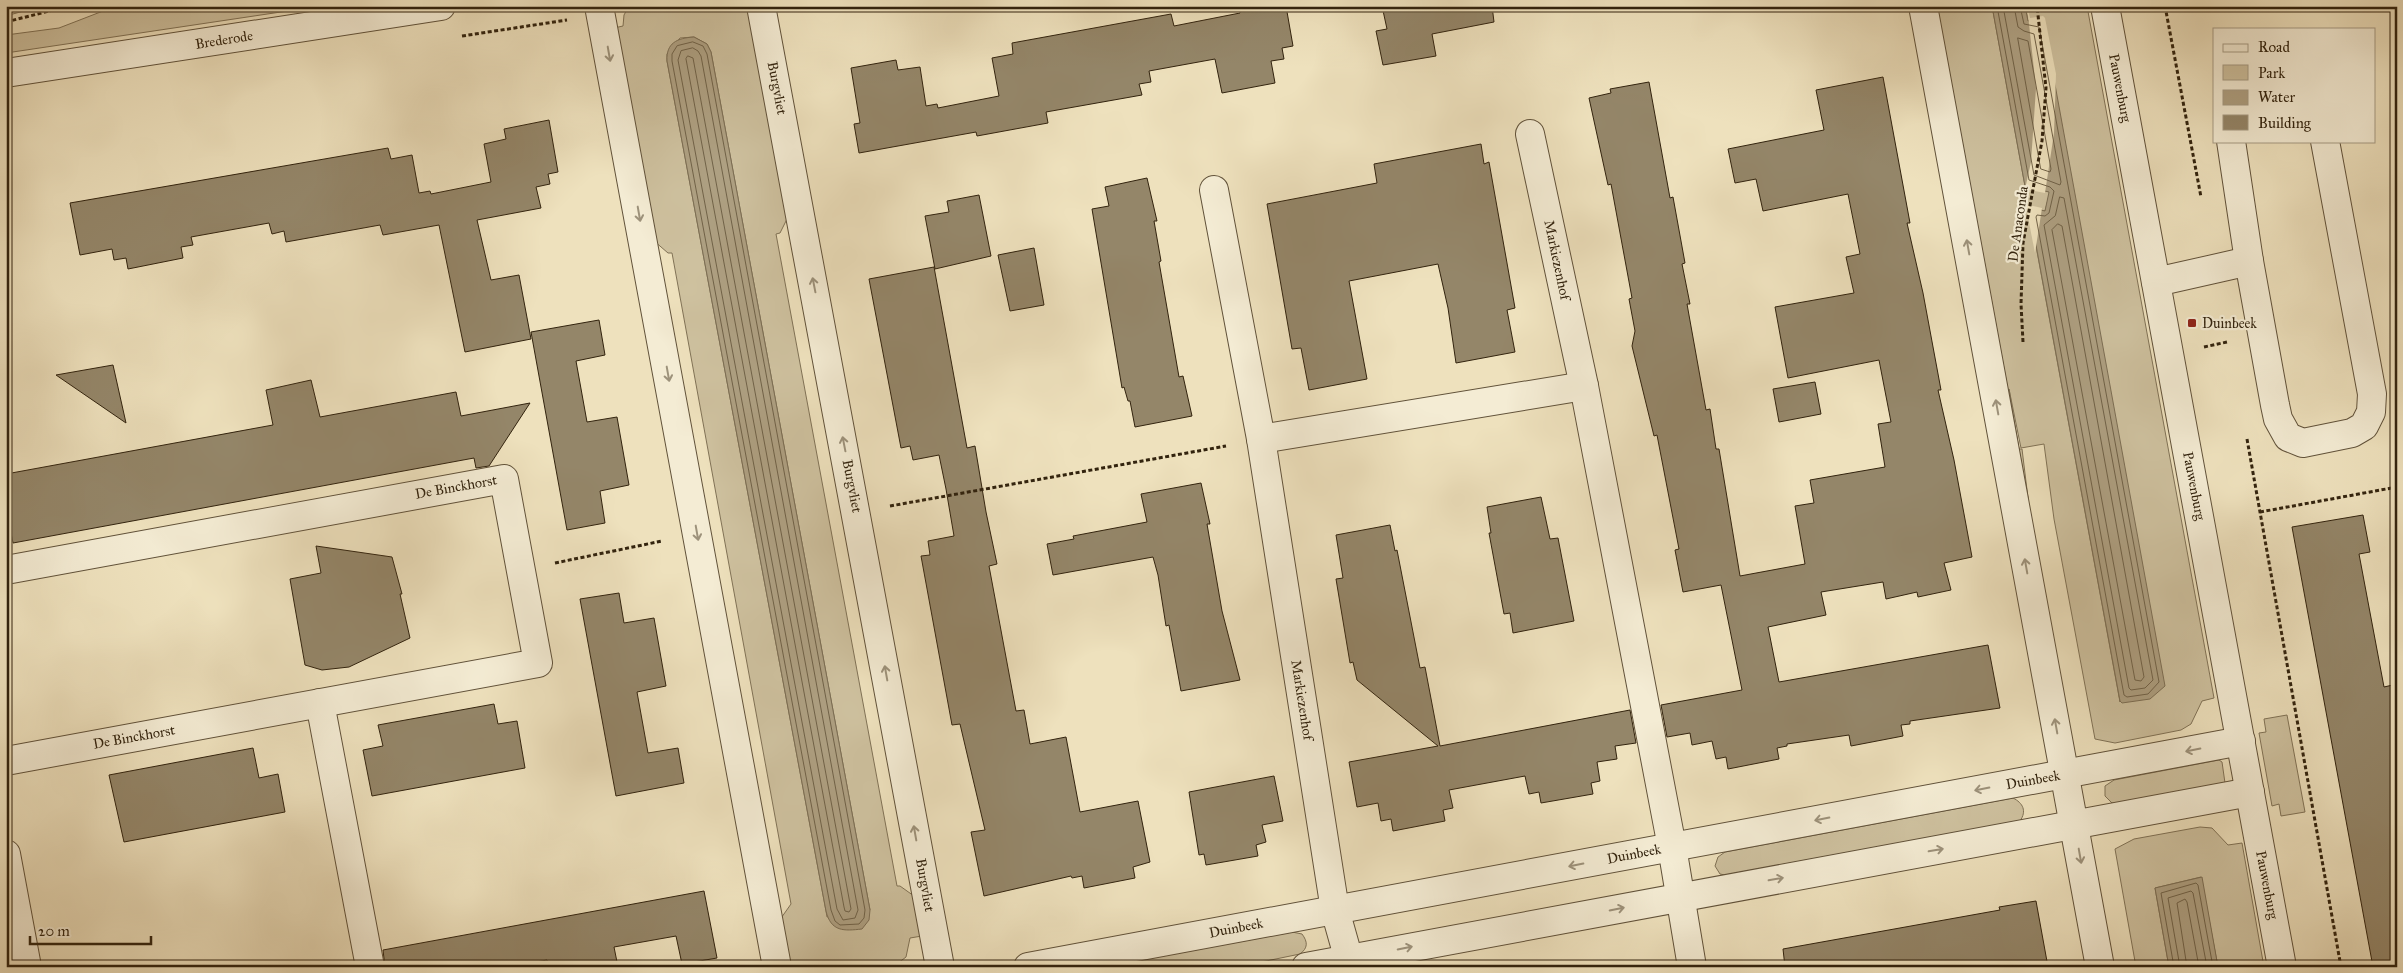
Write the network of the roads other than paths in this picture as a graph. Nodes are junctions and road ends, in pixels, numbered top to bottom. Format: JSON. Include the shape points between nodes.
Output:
{"nodes":[{"id":1,"x":441,"y":6,"type":"edge"},
{"id":2,"x":599,"y":6,"type":"edge"},
{"id":3,"x":761,"y":6,"type":"edge"},
{"id":4,"x":1923,"y":6,"type":"edge"},
{"id":5,"x":2105,"y":6,"type":"edge"},
{"id":6,"x":6,"y":73,"type":"edge"},
{"id":7,"x":1530,"y":134,"type":"dead end"},
{"id":8,"x":2230,"y":142,"type":"edge"},
{"id":9,"x":2325,"y":142,"type":"edge"},
{"id":10,"x":1214,"y":190,"type":"dead end"},
{"id":11,"x":2249,"y":260,"type":"junction"},
{"id":12,"x":2156,"y":282,"type":"junction"},
{"id":13,"x":1584,"y":386,"type":"junction"},
{"id":14,"x":1261,"y":440,"type":"junction"},
{"id":15,"x":6,"y":570,"type":"edge"},
{"id":16,"x":320,"y":703,"type":"junction"},
{"id":17,"x":2241,"y":741,"type":"junction"},
{"id":18,"x":6,"y":761,"type":"edge"},
{"id":19,"x":2064,"y":774,"type":"junction"},
{"id":20,"x":2250,"y":792,"type":"junction"},
{"id":21,"x":2074,"y":824,"type":"junction"},
{"id":22,"x":1672,"y":847,"type":"junction"},
{"id":23,"x":6,"y":854,"type":"edge"},
{"id":24,"x":1680,"y":897,"type":"junction"},
{"id":25,"x":1334,"y":910,"type":"junction"},
{"id":26,"x":1350,"y":963,"type":"edge"},
{"id":27,"x":27,"y":967,"type":"edge"},
{"id":28,"x":370,"y":967,"type":"edge"},
{"id":29,"x":777,"y":967,"type":"edge"},
{"id":30,"x":940,"y":967,"type":"edge"},
{"id":31,"x":1028,"y":967,"type":"edge"},
{"id":32,"x":1306,"y":967,"type":"edge"},
{"id":33,"x":1692,"y":967,"type":"edge"},
{"id":34,"x":2100,"y":967,"type":"edge"},
{"id":35,"x":2282,"y":967,"type":"edge"}],
"edges":[{"from":1,"to":6,"type":"street","name":"Brederode"},
{"from":2,"to":29,"type":"street","one_way":true},
{"from":30,"to":3,"type":"street","name":"Burgvliet","one_way":true},
{"from":19,"to":4,"type":"street","one_way":true},
{"from":5,"to":12,"type":"street","name":"Pauwenburg"},
{"from":7,"to":13,"type":"street","name":"Markiezenhof"},
{"from":8,"to":11,"type":"street"},
{"from":9,"to":11,"type":"street","via":[[2372,394],[2371,412],[2364,426],[2352,433],[2303,443],[2288,437],[2278,419]]},
{"from":10,"to":14,"type":"street","name":"Markiezenhof"},
{"from":11,"to":12,"type":"street"},
{"from":12,"to":17,"type":"street","name":"Pauwenburg"},
{"from":13,"to":14,"type":"street"},
{"from":13,"to":22,"type":"street","name":"Markiezenhof"},
{"from":14,"to":25,"type":"street","name":"Markiezenhof"},
{"from":15,"to":16,"type":"street","name":"De Binckhorst","via":[[504,479],[538,663]]},
{"from":16,"to":18,"type":"street","name":"De Binckhorst"},
{"from":16,"to":28,"type":"street"},
{"from":17,"to":19,"type":"street","name":"Duinbeek","one_way":true},
{"from":17,"to":20,"type":"street","name":"Pauwenburg"},
{"from":19,"to":21,"type":"street"},
{"from":19,"to":22,"type":"street","name":"Duinbeek","one_way":true},
{"from":20,"to":21,"type":"street"},
{"from":20,"to":35,"type":"street","name":"Pauwenburg"},
{"from":24,"to":21,"type":"street","one_way":true},
{"from":21,"to":34,"type":"street","one_way":true},
{"from":22,"to":24,"type":"street","name":"Markiezenhof"},
{"from":22,"to":25,"type":"street","name":"Duinbeek","one_way":true},
{"from":23,"to":27,"type":"street"},
{"from":26,"to":24,"type":"street","one_way":true},
{"from":24,"to":33,"type":"street","name":"Markiezenhof"},
{"from":25,"to":26,"type":"street","name":"Markiezenhof"},
{"from":25,"to":31,"type":"street","name":"Duinbeek"},
{"from":26,"to":32,"type":"street"}]}
